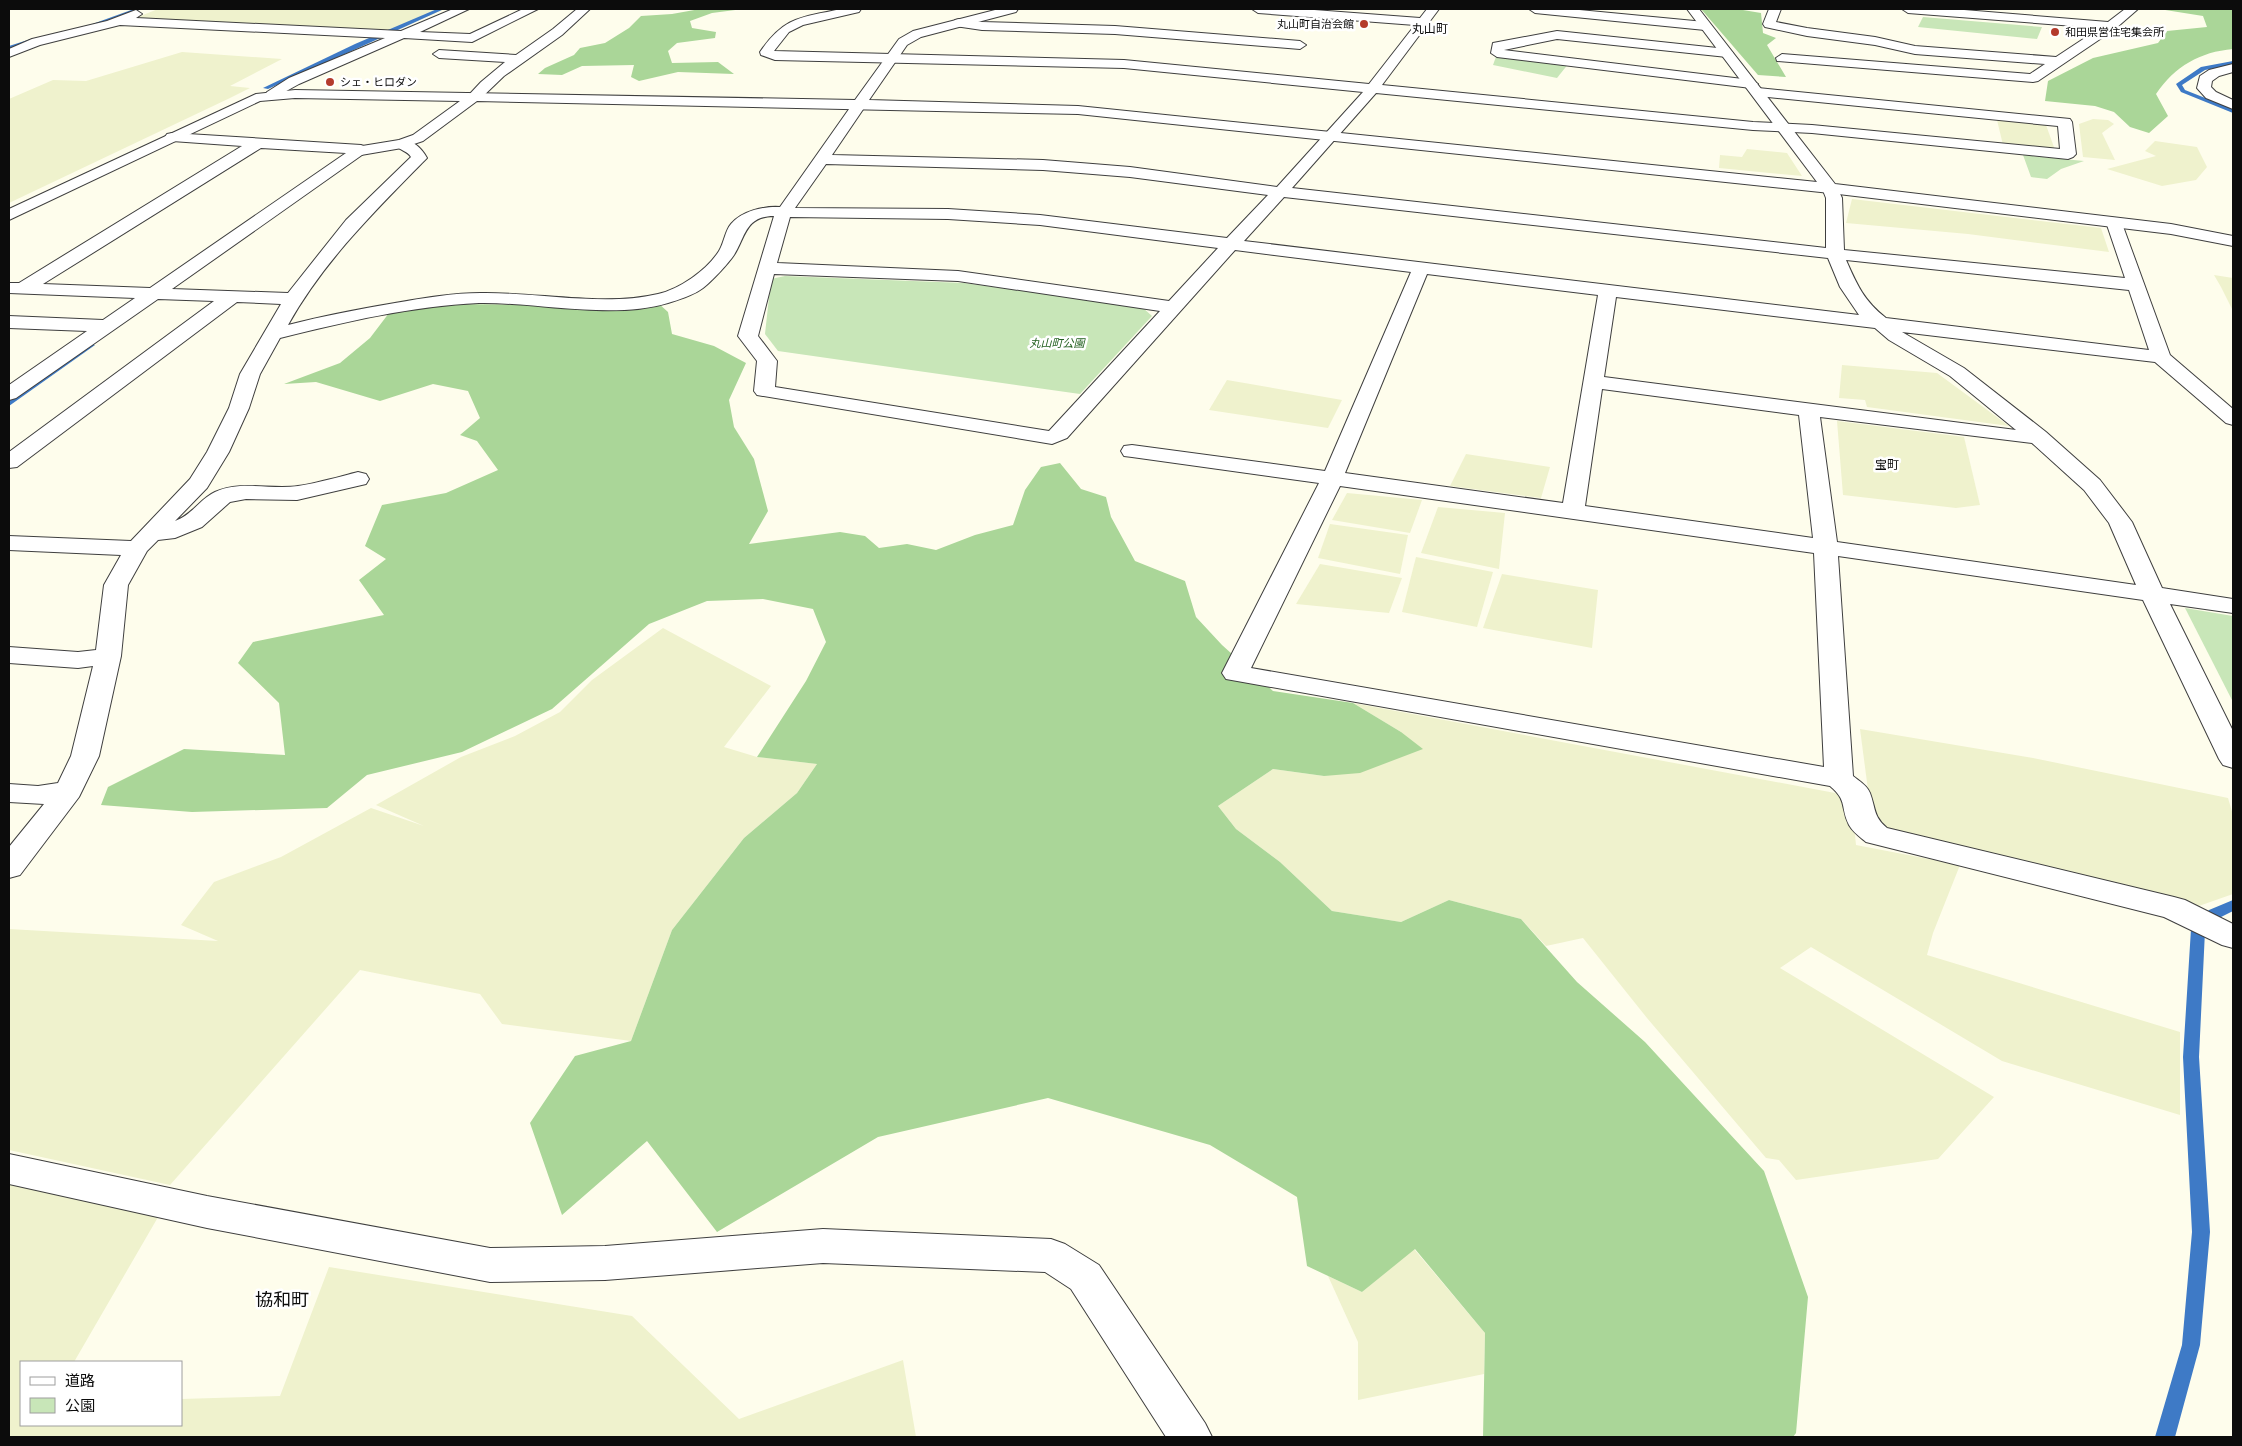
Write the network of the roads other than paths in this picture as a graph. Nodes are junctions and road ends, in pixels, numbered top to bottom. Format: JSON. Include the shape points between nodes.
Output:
{"nodes":[{"id":1,"x":148,"y":9,"type":"edge"},
{"id":2,"x":463,"y":9,"type":"edge"},
{"id":3,"x":532,"y":9,"type":"edge"},
{"id":4,"x":584,"y":9,"type":"edge"},
{"id":5,"x":855,"y":9,"type":"edge"},
{"id":6,"x":1012,"y":9,"type":"edge"},
{"id":7,"x":1258,"y":9,"type":"edge"},
{"id":8,"x":1433,"y":9,"type":"edge"},
{"id":9,"x":1535,"y":9,"type":"edge"},
{"id":10,"x":1694,"y":9,"type":"edge"},
{"id":11,"x":1775,"y":9,"type":"edge"},
{"id":12,"x":1908,"y":9,"type":"edge"},
{"id":13,"x":2112,"y":9,"type":"edge"},
{"id":14,"x":2131,"y":10,"type":"edge"},
{"id":15,"x":1330,"y":12,"type":"edge"},
{"id":16,"x":121,"y":21,"type":"junction"},
{"id":17,"x":1424,"y":22,"type":"junction"},
{"id":18,"x":959,"y":23,"type":"junction"},
{"id":19,"x":1705,"y":26,"type":"junction"},
{"id":20,"x":2111,"y":26,"type":"junction"},
{"id":21,"x":402,"y":34,"type":"junction"},
{"id":22,"x":1300,"y":45,"type":"junction"},
{"id":23,"x":366,"y":50,"type":"junction"},
{"id":24,"x":394,"y":52,"type":"dead end"},
{"id":25,"x":9,"y":53,"type":"edge"},
{"id":26,"x":422,"y":53,"type":"dead end"},
{"id":27,"x":1727,"y":53,"type":"junction"},
{"id":28,"x":891,"y":58,"type":"junction"},
{"id":29,"x":517,"y":59,"type":"junction"},
{"id":30,"x":2059,"y":60,"type":"junction"},
{"id":31,"x":2233,"y":68,"type":"edge"},
{"id":32,"x":1791,"y":71,"type":"dead end"},
{"id":33,"x":1271,"y":78,"type":"junction"},
{"id":34,"x":2033,"y":78,"type":"junction"},
{"id":35,"x":1374,"y":88,"type":"junction"},
{"id":36,"x":1755,"y":88,"type":"junction"},
{"id":37,"x":2013,"y":91,"type":"dead end"},
{"id":38,"x":272,"y":95,"type":"junction"},
{"id":39,"x":473,"y":98,"type":"junction"},
{"id":40,"x":859,"y":105,"type":"junction"},
{"id":41,"x":2233,"y":105,"type":"edge"},
{"id":42,"x":1782,"y":128,"type":"junction"},
{"id":43,"x":1334,"y":136,"type":"junction"},
{"id":44,"x":172,"y":137,"type":"junction"},
{"id":45,"x":258,"y":143,"type":"junction"},
{"id":46,"x":402,"y":144,"type":"junction"},
{"id":47,"x":361,"y":150,"type":"junction"},
{"id":48,"x":822,"y":159,"type":"junction"},
{"id":49,"x":1830,"y":188,"type":"junction"},
{"id":50,"x":1282,"y":192,"type":"junction"},
{"id":51,"x":784,"y":212,"type":"junction"},
{"id":52,"x":9,"y":215,"type":"edge"},
{"id":53,"x":2114,"y":222,"type":"junction"},
{"id":54,"x":2233,"y":241,"type":"edge"},
{"id":55,"x":1230,"y":244,"type":"junction"},
{"id":56,"x":1836,"y":254,"type":"junction"},
{"id":57,"x":768,"y":268,"type":"junction"},
{"id":58,"x":1421,"y":268,"type":"junction"},
{"id":59,"x":2136,"y":285,"type":"junction"},
{"id":60,"x":15,"y":288,"type":"edge"},
{"id":61,"x":1608,"y":290,"type":"junction"},
{"id":62,"x":151,"y":294,"type":"junction"},
{"id":63,"x":232,"y":297,"type":"junction"},
{"id":64,"x":293,"y":299,"type":"junction"},
{"id":65,"x":1174,"y":307,"type":"junction"},
{"id":66,"x":9,"y":322,"type":"edge"},
{"id":67,"x":1878,"y":323,"type":"junction"},
{"id":68,"x":104,"y":326,"type":"junction"},
{"id":69,"x":272,"y":334,"type":"junction"},
{"id":70,"x":2161,"y":358,"type":"junction"},
{"id":71,"x":1593,"y":382,"type":"junction"},
{"id":72,"x":13,"y":388,"type":"edge"},
{"id":73,"x":1809,"y":409,"type":"junction"},
{"id":74,"x":2233,"y":419,"type":"edge"},
{"id":75,"x":2038,"y":437,"type":"junction"},
{"id":76,"x":1132,"y":451,"type":"dead end"},
{"id":77,"x":9,"y":462,"type":"edge"},
{"id":78,"x":358,"y":479,"type":"dead end"},
{"id":79,"x":1332,"y":479,"type":"junction"},
{"id":80,"x":1573,"y":511,"type":"junction"},
{"id":81,"x":143,"y":541,"type":"junction"},
{"id":82,"x":9,"y":543,"type":"edge"},
{"id":83,"x":1826,"y":549,"type":"junction"},
{"id":84,"x":2153,"y":595,"type":"junction"},
{"id":85,"x":2233,"y":606,"type":"edge"},
{"id":86,"x":9,"y":655,"type":"edge"},
{"id":87,"x":108,"y":656,"type":"junction"},
{"id":88,"x":2233,"y":759,"type":"edge"},
{"id":89,"x":1839,"y":779,"type":"junction"},
{"id":90,"x":70,"y":791,"type":"junction"},
{"id":91,"x":9,"y":793,"type":"edge"},
{"id":92,"x":9,"y":868,"type":"edge"},
{"id":93,"x":2214,"y":928,"type":"edge"},
{"id":94,"x":9,"y":1169,"type":"edge"},
{"id":95,"x":1190,"y":1437,"type":"edge"}],
"edges":[{"from":1,"to":16,"type":"street"},
{"from":2,"to":21,"type":"street"},
{"from":3,"to":21,"type":"street","via":[[472,38]]},
{"from":4,"to":29,"type":"street","via":[[574,20]]},
{"from":5,"to":28,"type":"street","via":[[799,22],[785,30],[766,52],[776,56]]},
{"from":6,"to":18,"type":"street"},
{"from":7,"to":15,"type":"street"},
{"from":8,"to":17,"type":"street"},
{"from":9,"to":19,"type":"street"},
{"from":10,"to":19,"type":"street"},
{"from":11,"to":30,"type":"street","via":[[1769,24],[1807,32],[1915,50]]},
{"from":12,"to":20,"type":"street"},
{"from":13,"to":14,"type":"street"},
{"from":14,"to":20,"type":"street"},
{"from":15,"to":17,"type":"street"},
{"from":15,"to":22,"type":"street"},
{"from":16,"to":21,"type":"street"},
{"from":16,"to":25,"type":"street","via":[[50,38]]},
{"from":17,"to":35,"type":"street"},
{"from":18,"to":22,"type":"street","via":[[1115,30]]},
{"from":18,"to":28,"type":"street","via":[[917,34],[903,42]]},
{"from":19,"to":27,"type":"street"},
{"from":20,"to":30,"type":"street"},
{"from":21,"to":23,"type":"street"},
{"from":22,"to":33,"type":"street"},
{"from":23,"to":24,"type":"street"},
{"from":23,"to":38,"type":"street","via":[[294,81]]},
{"from":26,"to":29,"type":"street"},
{"from":27,"to":36,"type":"street"},
{"from":27,"to":36,"type":"street","via":[[1557,35],[1498,46],[1497,53]]},
{"from":28,"to":33,"type":"street","via":[[1124,64]]},
{"from":28,"to":40,"type":"street"},
{"from":29,"to":39,"type":"street"},
{"from":30,"to":34,"type":"street"},
{"from":31,"to":41,"type":"street","via":[[2205,79],[2204,88]]},
{"from":32,"to":34,"type":"street","via":[[1778,52]]},
{"from":33,"to":35,"type":"street"},
{"from":34,"to":37,"type":"street"},
{"from":35,"to":42,"type":"street"},
{"from":35,"to":43,"type":"street"},
{"from":36,"to":42,"type":"street"},
{"from":36,"to":42,"type":"street","via":[[2065,122],[2068,154]]},
{"from":38,"to":39,"type":"street"},
{"from":38,"to":44,"type":"street","via":[[256,98]]},
{"from":39,"to":40,"type":"street"},
{"from":39,"to":46,"type":"street","via":[[418,138]]},
{"from":40,"to":43,"type":"street","via":[[1078,110]]},
{"from":40,"to":48,"type":"street"},
{"from":42,"to":49,"type":"street"},
{"from":43,"to":49,"type":"street"},
{"from":43,"to":50,"type":"street"},
{"from":44,"to":45,"type":"street"},
{"from":44,"to":52,"type":"street"},
{"from":45,"to":47,"type":"street"},
{"from":45,"to":60,"type":"street"},
{"from":46,"to":47,"type":"street"},
{"from":46,"to":64,"type":"street","via":[[415,150],[419,158],[352,224]]},
{"from":47,"to":62,"type":"street"},
{"from":48,"to":50,"type":"street","via":[[1043,165],[1130,172]]},
{"from":48,"to":51,"type":"street"},
{"from":49,"to":53,"type":"street"},
{"from":49,"to":56,"type":"street","via":[[1834,198]]},
{"from":50,"to":55,"type":"street"},
{"from":50,"to":56,"type":"street"},
{"from":51,"to":55,"type":"street","via":[[948,214],[1040,220]]},
{"from":51,"to":57,"type":"street"},
{"from":51,"to":69,"type":"street","via":[[758,214],[738,226],[726,254],[696,285],[663,299],[586,304],[515,298],[454,300],[330,320]]},
{"from":53,"to":54,"type":"street"},
{"from":53,"to":59,"type":"street"},
{"from":55,"to":58,"type":"street"},
{"from":55,"to":65,"type":"street"},
{"from":56,"to":59,"type":"street"},
{"from":56,"to":67,"type":"street","via":[[1849,287],[1864,310]]},
{"from":57,"to":65,"type":"street","via":[[958,276]]},
{"from":57,"to":65,"type":"street","via":[[748,336],[767,361],[764,391],[1052,438],[1060,434]]},
{"from":58,"to":61,"type":"street"},
{"from":58,"to":79,"type":"street"},
{"from":59,"to":70,"type":"street"},
{"from":60,"to":62,"type":"street"},
{"from":61,"to":67,"type":"street"},
{"from":61,"to":71,"type":"street"},
{"from":62,"to":63,"type":"street"},
{"from":62,"to":68,"type":"street"},
{"from":63,"to":64,"type":"street"},
{"from":63,"to":77,"type":"street"},
{"from":64,"to":69,"type":"street"},
{"from":66,"to":68,"type":"street"},
{"from":67,"to":70,"type":"street"},
{"from":67,"to":75,"type":"street","via":[[1957,372]]},
{"from":68,"to":72,"type":"street"},
{"from":69,"to":81,"type":"street","via":[[250,374],[239,408],[218,452],[199,484]]},
{"from":70,"to":74,"type":"street"},
{"from":71,"to":73,"type":"street"},
{"from":71,"to":80,"type":"street"},
{"from":73,"to":75,"type":"street"},
{"from":73,"to":83,"type":"street"},
{"from":75,"to":84,"type":"street","via":[[2092,485],[2120,522]]},
{"from":76,"to":79,"type":"street"},
{"from":78,"to":81,"type":"street","via":[[297,493],[246,492],[222,497],[194,522]]},
{"from":79,"to":80,"type":"street"},
{"from":79,"to":89,"type":"street","via":[[1235,673]]},
{"from":80,"to":83,"type":"street"},
{"from":81,"to":82,"type":"street","via":[[105,548]]},
{"from":81,"to":87,"type":"street","via":[[116,585]]},
{"from":83,"to":84,"type":"street"},
{"from":83,"to":89,"type":"street"},
{"from":84,"to":85,"type":"street"},
{"from":84,"to":88,"type":"street"},
{"from":86,"to":87,"type":"street","via":[[78,660]]},
{"from":87,"to":90,"type":"street","via":[[85,756]]},
{"from":89,"to":93,"type":"street","via":[[1855,792],[1863,824],[1877,835],[2174,908]]},
{"from":90,"to":91,"type":"street","via":[[38,795]]},
{"from":90,"to":92,"type":"street"},
{"from":94,"to":95,"type":"street","via":[[206,1212],[490,1265],[605,1263],[823,1246],[1051,1256],[1085,1277]]}]}
